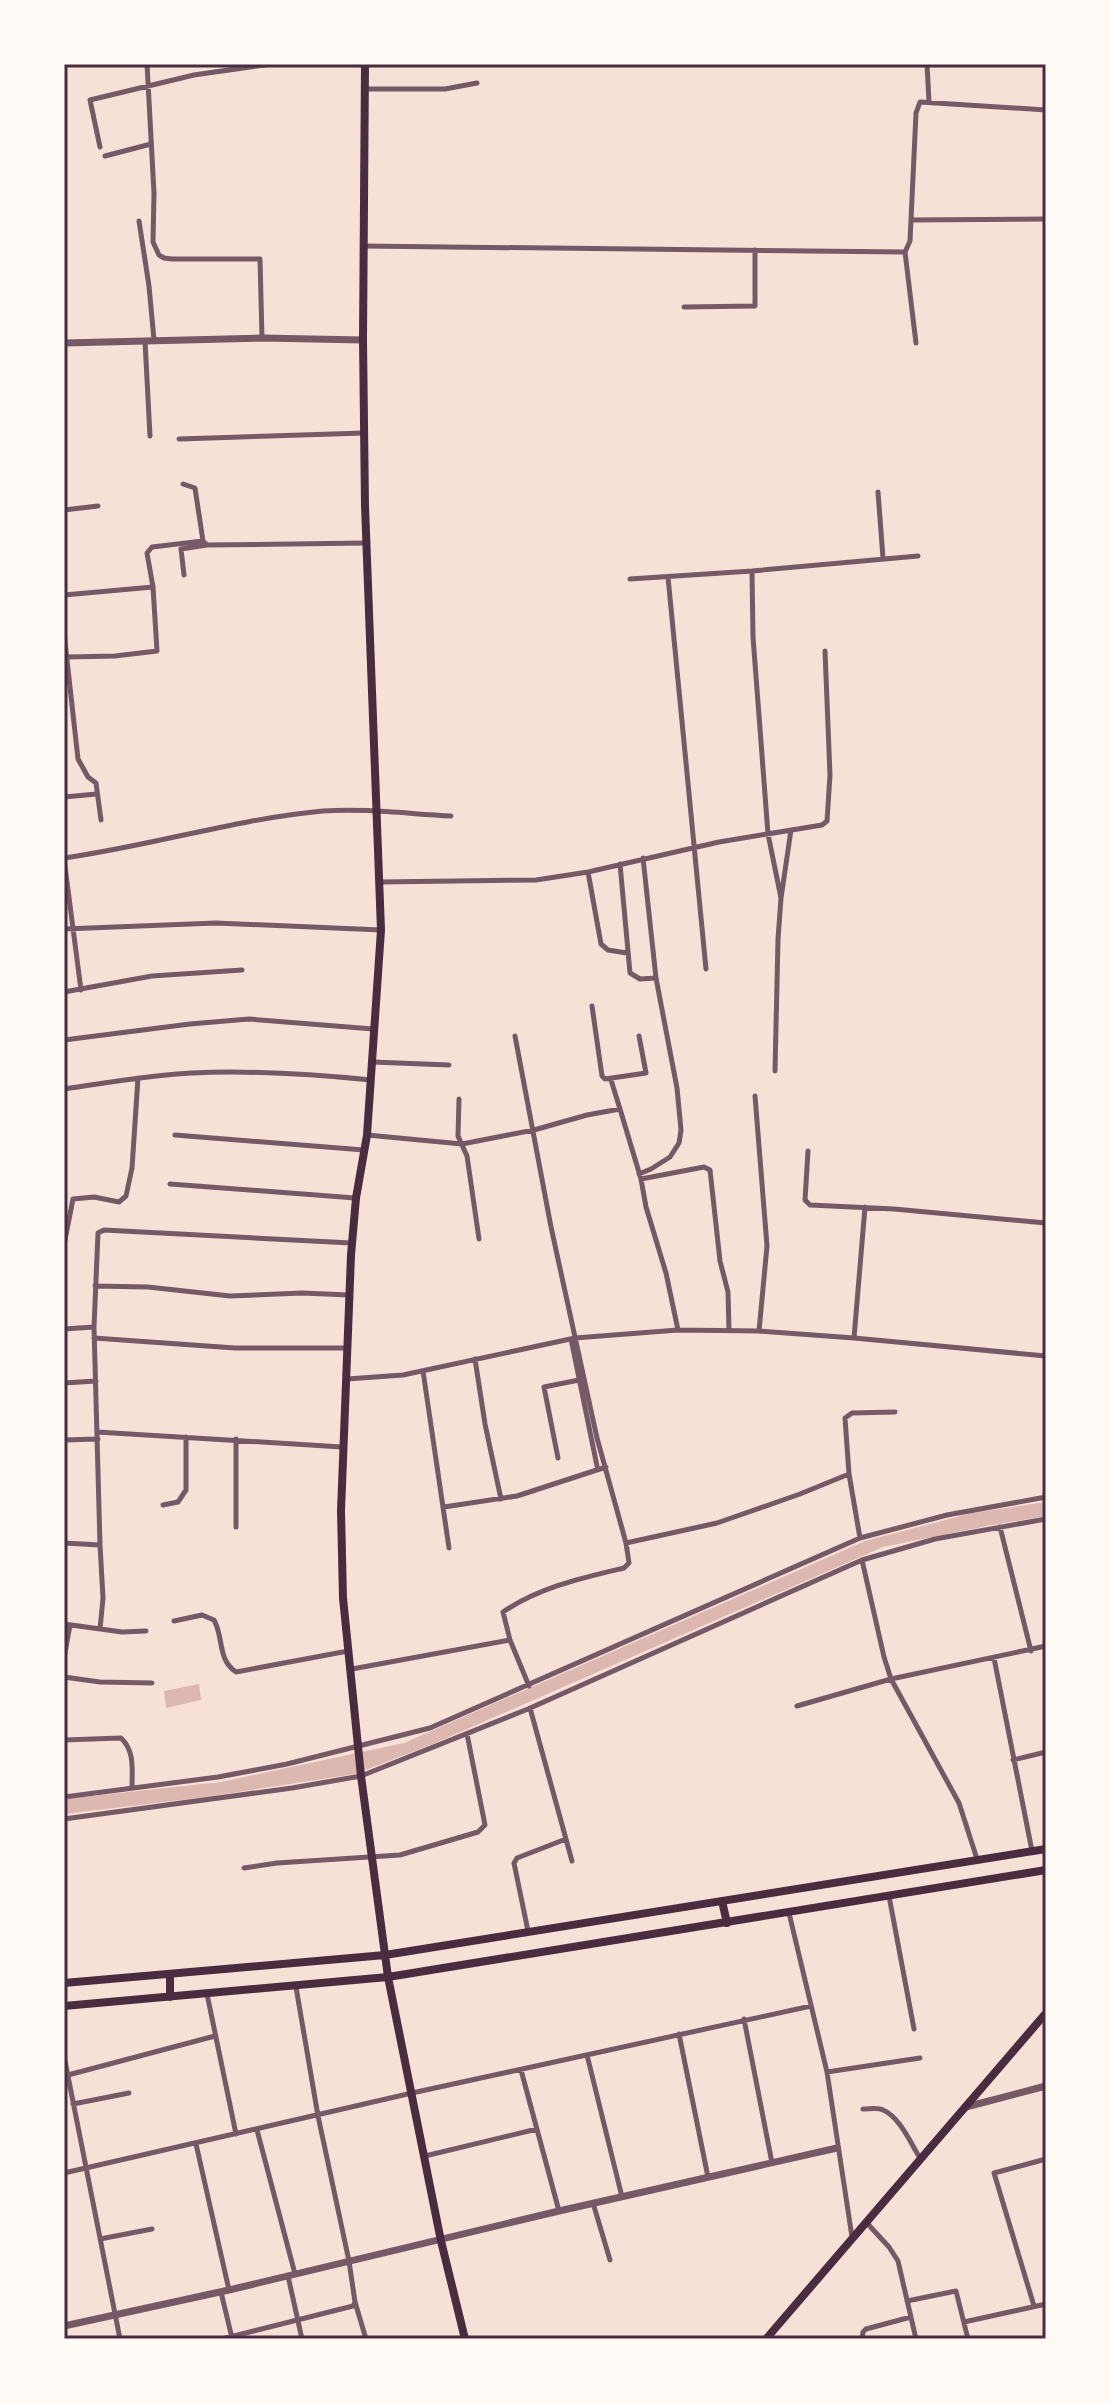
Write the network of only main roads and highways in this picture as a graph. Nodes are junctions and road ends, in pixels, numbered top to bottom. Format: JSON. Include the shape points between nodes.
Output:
{"nodes":[{"id":1,"x":365,"y":65,"type":"edge"},
{"id":2,"x":1046,"y":1849,"type":"edge"},
{"id":3,"x":1046,"y":1870,"type":"edge"},
{"id":4,"x":722,"y":1901,"type":"junction"},
{"id":5,"x":727,"y":1923,"type":"junction"},
{"id":6,"x":385,"y":1955,"type":"junction"},
{"id":7,"x":170,"y":1974,"type":"junction"},
{"id":8,"x":388,"y":1977,"type":"junction"},
{"id":9,"x":64,"y":1983,"type":"edge"},
{"id":10,"x":170,"y":1997,"type":"junction"},
{"id":11,"x":64,"y":2006,"type":"edge"},
{"id":12,"x":1046,"y":2013,"type":"edge"},
{"id":13,"x":465,"y":2339,"type":"edge"},
{"id":14,"x":766,"y":2339,"type":"edge"}],
"edges":[{"from":1,"to":6,"type":"main road","via":[[366,543],[381,930],[367,1135],[352,1243],[341,1559],[358,1750]]},
{"from":2,"to":4,"type":"main road"},
{"from":3,"to":5,"type":"main road"},
{"from":4,"to":5,"type":"main road"},
{"from":4,"to":6,"type":"main road"},
{"from":5,"to":8,"type":"main road"},
{"from":6,"to":7,"type":"main road"},
{"from":6,"to":8,"type":"main road"},
{"from":7,"to":9,"type":"main road"},
{"from":7,"to":10,"type":"main road"},
{"from":8,"to":10,"type":"main road"},
{"from":8,"to":13,"type":"main road"},
{"from":10,"to":11,"type":"main road"},
{"from":12,"to":14,"type":"main road"}]}
